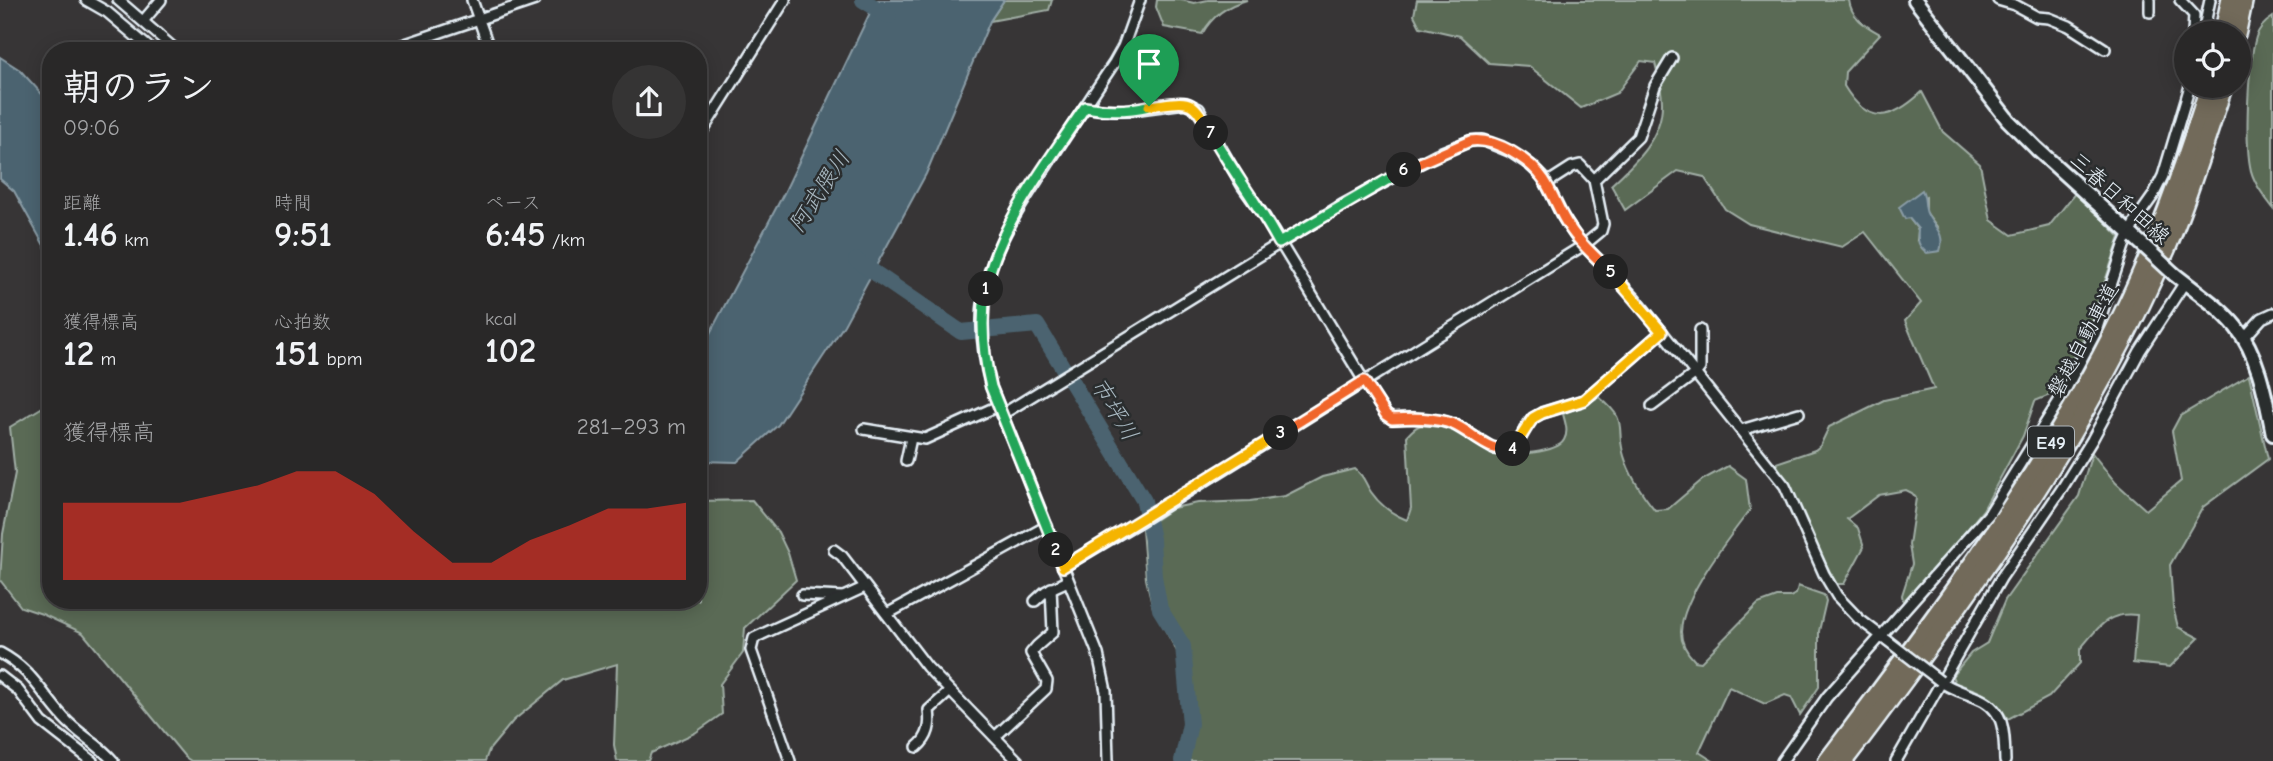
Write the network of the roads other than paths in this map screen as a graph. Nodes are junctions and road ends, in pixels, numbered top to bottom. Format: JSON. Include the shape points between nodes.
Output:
{"nodes":[{"id":1,"x":86,"y":0,"type":"edge"},
{"id":2,"x":118,"y":0,"type":"edge"},
{"id":3,"x":161,"y":0,"type":"edge"},
{"id":4,"x":472,"y":0,"type":"edge"},
{"id":5,"x":535,"y":0,"type":"edge"},
{"id":6,"x":785,"y":0,"type":"edge"},
{"id":7,"x":1140,"y":0,"type":"edge"},
{"id":8,"x":1915,"y":0,"type":"edge"},
{"id":9,"x":1998,"y":0,"type":"edge"},
{"id":10,"x":2150,"y":0,"type":"edge"},
{"id":11,"x":2180,"y":0,"type":"edge"},
{"id":12,"x":2210,"y":0,"type":"edge"},
{"id":13,"x":2230,"y":0,"type":"edge"},
{"id":14,"x":2244,"y":0,"type":"edge"},
{"id":15,"x":2150,"y":12,"type":"dead end"},
{"id":16,"x":478,"y":18,"type":"junction"},
{"id":17,"x":144,"y":20,"type":"junction"},
{"id":18,"x":2194,"y":21,"type":"edge"},
{"id":19,"x":2206,"y":21,"type":"edge"},
{"id":20,"x":2226,"y":21,"type":"edge"},
{"id":21,"x":2240,"y":21,"type":"edge"},
{"id":22,"x":142,"y":42,"type":"edge"},
{"id":23,"x":167,"y":42,"type":"edge"},
{"id":24,"x":410,"y":42,"type":"edge"},
{"id":25,"x":487,"y":42,"type":"edge"},
{"id":26,"x":2105,"y":49,"type":"dead end"},
{"id":27,"x":1672,"y":58,"type":"dead end"},
{"id":28,"x":2186,"y":98,"type":"edge"},
{"id":29,"x":2205,"y":98,"type":"edge"},
{"id":30,"x":2220,"y":98,"type":"edge"},
{"id":31,"x":1085,"y":107,"type":"junction"},
{"id":32,"x":707,"y":124,"type":"edge"},
{"id":33,"x":1594,"y":180,"type":"junction"},
{"id":34,"x":1547,"y":183,"type":"junction"},
{"id":35,"x":2132,"y":235,"type":"junction"},
{"id":36,"x":1279,"y":243,"type":"junction"},
{"id":37,"x":1584,"y":245,"type":"junction"},
{"id":38,"x":2185,"y":282,"type":"junction"},
{"id":39,"x":2273,"y":313,"type":"edge"},
{"id":40,"x":1700,"y":330,"type":"dead end"},
{"id":41,"x":1662,"y":332,"type":"junction"},
{"id":42,"x":2244,"y":338,"type":"junction"},
{"id":43,"x":1696,"y":373,"type":"junction"},
{"id":44,"x":1364,"y":381,"type":"junction"},
{"id":45,"x":1652,"y":406,"type":"dead end"},
{"id":46,"x":999,"y":411,"type":"junction"},
{"id":47,"x":1799,"y":413,"type":"dead end"},
{"id":48,"x":864,"y":429,"type":"dead end"},
{"id":49,"x":1741,"y":430,"type":"junction"},
{"id":50,"x":2273,"y":434,"type":"edge"},
{"id":51,"x":911,"y":438,"type":"junction"},
{"id":52,"x":906,"y":461,"type":"dead end"},
{"id":53,"x":1047,"y":526,"type":"junction"},
{"id":54,"x":834,"y":550,"type":"dead end"},
{"id":55,"x":1063,"y":567,"type":"junction"},
{"id":56,"x":1068,"y":581,"type":"junction"},
{"id":57,"x":865,"y":587,"type":"junction"},
{"id":58,"x":1051,"y":588,"type":"junction"},
{"id":59,"x":802,"y":595,"type":"dead end"},
{"id":60,"x":844,"y":597,"type":"junction"},
{"id":61,"x":1035,"y":601,"type":"dead end"},
{"id":62,"x":887,"y":614,"type":"junction"},
{"id":63,"x":1885,"y":638,"type":"junction"},
{"id":64,"x":0,"y":653,"type":"edge"},
{"id":65,"x":0,"y":677,"type":"edge"},
{"id":66,"x":1940,"y":681,"type":"junction"},
{"id":67,"x":949,"y":692,"type":"junction"},
{"id":68,"x":995,"y":737,"type":"junction"},
{"id":69,"x":917,"y":747,"type":"dead end"},
{"id":70,"x":92,"y":761,"type":"edge"},
{"id":71,"x":113,"y":761,"type":"edge"},
{"id":72,"x":790,"y":761,"type":"edge"},
{"id":73,"x":1018,"y":761,"type":"edge"},
{"id":74,"x":1108,"y":761,"type":"edge"},
{"id":75,"x":1782,"y":761,"type":"edge"},
{"id":76,"x":1827,"y":761,"type":"edge"},
{"id":77,"x":1844,"y":761,"type":"edge"},
{"id":78,"x":1896,"y":761,"type":"edge"},
{"id":79,"x":2005,"y":761,"type":"edge"}],
"edges":[{"from":1,"to":22,"type":"street"},
{"from":2,"to":17,"type":"street"},
{"from":3,"to":17,"type":"street"},
{"from":4,"to":16,"type":"street"},
{"from":5,"to":16,"type":"street"},
{"from":6,"to":32,"type":"street"},
{"from":7,"to":31,"type":"street","via":[[1123,47]]},
{"from":8,"to":35,"type":"main road","name":"三春日和田線","via":[[2008,120]]},
{"from":9,"to":26,"type":"street","via":[[2069,26]]},
{"from":10,"to":15,"type":"street"},
{"from":11,"to":18,"type":"street","via":[[2194,15]]},
{"from":12,"to":19,"type":"street"},
{"from":13,"to":20,"type":"highway"},
{"from":14,"to":21,"type":"highway"},
{"from":16,"to":24,"type":"street"},
{"from":16,"to":25,"type":"street"},
{"from":17,"to":23,"type":"street"},
{"from":27,"to":33,"type":"street","via":[[1655,86],[1638,137]]},
{"from":28,"to":35,"type":"street","via":[[2163,176]]},
{"from":29,"to":76,"type":"highway","name":"磐越自動車道","number":"E49","via":[[2156,239],[2093,370],[1995,530]]},
{"from":30,"to":77,"type":"highway","name":"磐越自動車道","number":"E49","via":[[2168,247],[2105,376],[2008,536]]},
{"from":31,"to":36,"type":"street","via":[[1132,110],[1185,103],[1199,109]]},
{"from":31,"to":46,"type":"street","via":[[1008,226],[988,274],[982,334]]},
{"from":33,"to":34,"type":"street","via":[[1580,165]]},
{"from":33,"to":37,"type":"street","via":[[1603,223],[1601,231]]},
{"from":34,"to":36,"type":"street","via":[[1509,151],[1482,140],[1470,141],[1405,170]]},
{"from":34,"to":37,"type":"street","via":[[1567,225]]},
{"from":35,"to":38,"type":"main road","name":"三春日和田線","bridge":true},
{"from":35,"to":63,"type":"street","via":[[2124,246],[2095,334],[2062,396],[1989,514]]},
{"from":36,"to":44,"type":"street"},
{"from":36,"to":46,"type":"street"},
{"from":37,"to":41,"type":"street"},
{"from":37,"to":44,"type":"street"},
{"from":38,"to":42,"type":"main road","name":"三春日和田線","via":[[2227,317]]},
{"from":38,"to":66,"type":"street"},
{"from":39,"to":42,"type":"street"},
{"from":40,"to":43,"type":"street","via":[[1700,368]]},
{"from":41,"to":43,"type":"street"},
{"from":41,"to":44,"type":"street","via":[[1584,400],[1533,418],[1511,450],[1490,447],[1442,421],[1392,419]]},
{"from":42,"to":50,"type":"main road","name":"三春日和田線"},
{"from":43,"to":45,"type":"street"},
{"from":43,"to":49,"type":"street"},
{"from":44,"to":55,"type":"street"},
{"from":46,"to":51,"type":"street","via":[[934,437]]},
{"from":46,"to":53,"type":"street"},
{"from":47,"to":49,"type":"street"},
{"from":48,"to":51,"type":"street"},
{"from":49,"to":63,"type":"street","via":[[1785,486],[1831,587],[1859,619]]},
{"from":51,"to":52,"type":"street"},
{"from":53,"to":55,"type":"street"},
{"from":53,"to":62,"type":"street"},
{"from":54,"to":57,"type":"street"},
{"from":55,"to":56,"type":"street"},
{"from":56,"to":58,"type":"street"},
{"from":56,"to":74,"type":"street","via":[[1098,654],[1105,691]]},
{"from":57,"to":60,"type":"street"},
{"from":57,"to":62,"type":"street"},
{"from":58,"to":61,"type":"street"},
{"from":58,"to":68,"type":"street","via":[[1053,632],[1031,653],[1046,688]]},
{"from":59,"to":60,"type":"street"},
{"from":60,"to":72,"type":"street","via":[[754,638],[751,650]]},
{"from":62,"to":67,"type":"street"},
{"from":63,"to":66,"type":"street","bridge":true},
{"from":63,"to":75,"type":"street","via":[[1827,697]]},
{"from":64,"to":71,"type":"street","via":[[22,666],[64,719]]},
{"from":65,"to":70,"type":"street","via":[[18,690],[42,722]]},
{"from":66,"to":78,"type":"street"},
{"from":66,"to":79,"type":"street","via":[[1998,712],[2005,736]]},
{"from":67,"to":68,"type":"street"},
{"from":67,"to":69,"type":"street","via":[[929,710],[928,732]]},
{"from":68,"to":73,"type":"street"}]}
